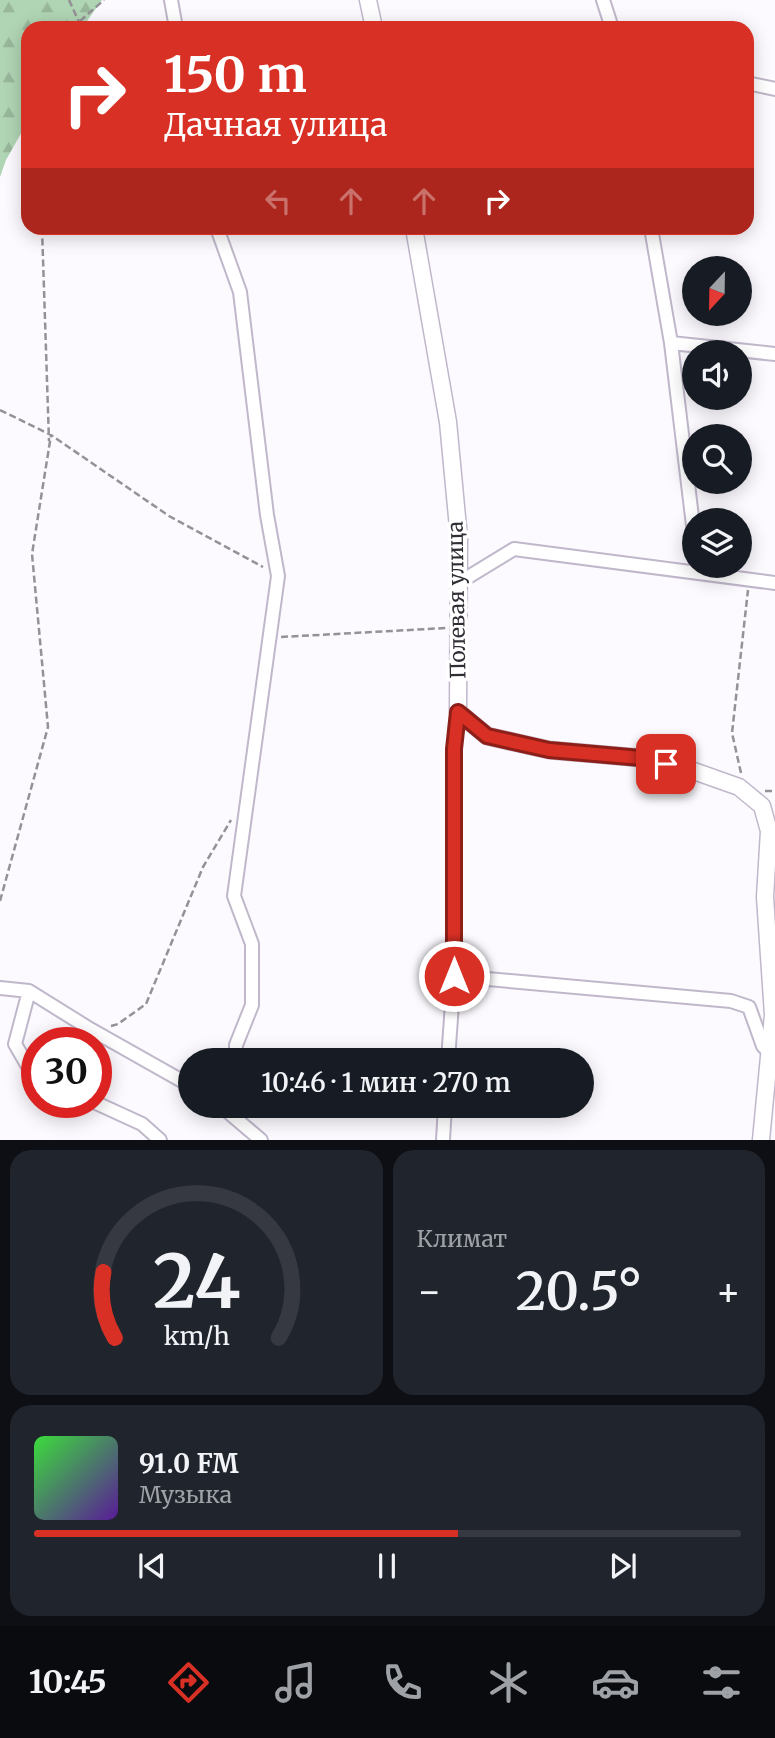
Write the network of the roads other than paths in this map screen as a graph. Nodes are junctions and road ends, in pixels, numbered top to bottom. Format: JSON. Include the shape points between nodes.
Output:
{"nodes":[{"id":1,"x":171,"y":0,"type":"edge"},
{"id":2,"x":368,"y":0,"type":"edge"},
{"id":3,"x":603,"y":0,"type":"edge"},
{"id":4,"x":175,"y":21,"type":"edge"},
{"id":5,"x":372,"y":21,"type":"edge"},
{"id":6,"x":610,"y":21,"type":"edge"},
{"id":7,"x":754,"y":84,"type":"edge"},
{"id":8,"x":775,"y":89,"type":"edge"},
{"id":9,"x":220,"y":235,"type":"edge"},
{"id":10,"x":415,"y":235,"type":"edge"},
{"id":11,"x":652,"y":235,"type":"edge"},
{"id":12,"x":671,"y":343,"type":"junction"},
{"id":13,"x":775,"y":354,"type":"edge"},
{"id":14,"x":691,"y":508,"type":"edge"},
{"id":15,"x":682,"y":567,"type":"edge"},
{"id":16,"x":744,"y":578,"type":"edge"},
{"id":17,"x":460,"y":582,"type":"junction"},
{"id":18,"x":775,"y":583,"type":"edge"},
{"id":19,"x":458,"y":712,"type":"junction"},
{"id":20,"x":454,"y":976,"type":"junction"},
{"id":21,"x":0,"y":988,"type":"edge"},
{"id":22,"x":29,"y":991,"type":"junction"},
{"id":23,"x":236,"y":1048,"type":"edge"},
{"id":24,"x":449,"y":1048,"type":"edge"},
{"id":25,"x":770,"y":1053,"type":"junction"},
{"id":26,"x":21,"y":1054,"type":"edge"},
{"id":27,"x":178,"y":1079,"type":"edge"},
{"id":28,"x":112,"y":1110,"type":"edge"},
{"id":29,"x":241,"y":1118,"type":"edge"},
{"id":30,"x":444,"y":1118,"type":"edge"},
{"id":31,"x":160,"y":1139,"type":"edge"},
{"id":32,"x":261,"y":1139,"type":"edge"},
{"id":33,"x":443,"y":1139,"type":"edge"},
{"id":34,"x":761,"y":1139,"type":"edge"}],
"edges":[{"from":1,"to":4,"type":"street"},
{"from":2,"to":5,"type":"street"},
{"from":3,"to":6,"type":"street"},
{"from":7,"to":8,"type":"street"},
{"from":9,"to":23,"type":"street","via":[[240,292],[278,576],[234,896],[253,944],[252,1005]]},
{"from":10,"to":17,"type":"street","name":"Полевая улица","via":[[448,422]]},
{"from":11,"to":12,"type":"street"},
{"from":12,"to":13,"type":"street"},
{"from":12,"to":14,"type":"street"},
{"from":15,"to":17,"type":"street","via":[[514,549]]},
{"from":16,"to":18,"type":"street"},
{"from":17,"to":19,"type":"street","name":"Полевая улица"},
{"from":19,"to":20,"type":"street","name":"Полевая улица"},
{"from":19,"to":25,"type":"street","via":[[487,736],[549,750],[641,758],[691,770],[745,792],[762,806],[769,831],[765,897],[773,1015]]},
{"from":20,"to":24,"type":"street","name":"Полевая улица"},
{"from":20,"to":25,"type":"street","via":[[731,1002],[749,1007]]},
{"from":21,"to":22,"type":"street"},
{"from":22,"to":26,"type":"street","via":[[15,1044]]},
{"from":22,"to":27,"type":"street"},
{"from":25,"to":34,"type":"street"},
{"from":28,"to":31,"type":"street","via":[[142,1124]]},
{"from":29,"to":32,"type":"street"},
{"from":30,"to":33,"type":"street"}]}
